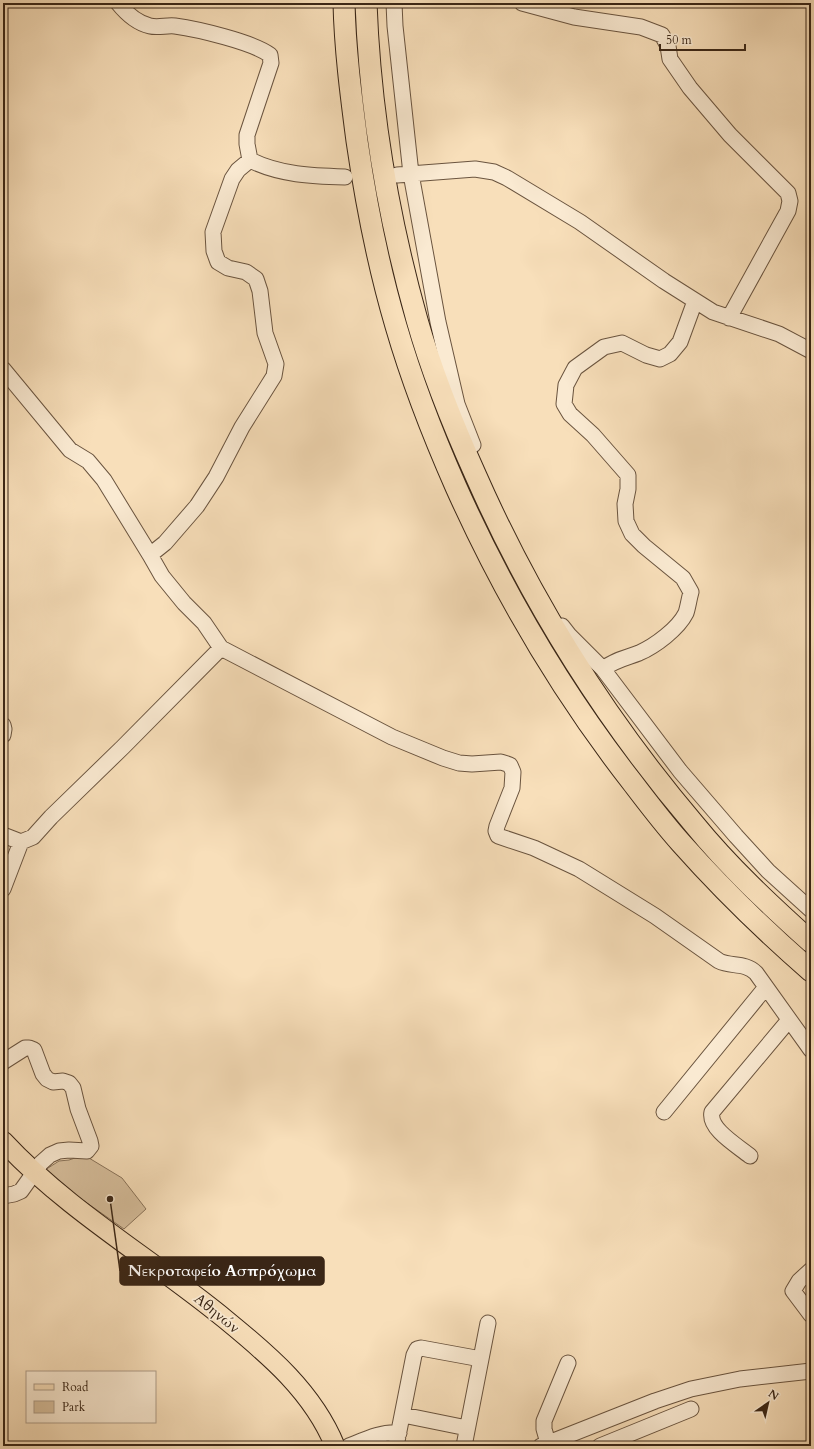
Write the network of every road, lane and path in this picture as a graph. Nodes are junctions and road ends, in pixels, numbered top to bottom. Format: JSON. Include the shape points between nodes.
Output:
{"nodes":[{"id":1,"x":118,"y":3,"type":"edge"},
{"id":2,"x":344,"y":3,"type":"edge"},
{"id":3,"x":366,"y":3,"type":"edge"},
{"id":4,"x":394,"y":3,"type":"edge"},
{"id":5,"x":522,"y":3,"type":"edge"},
{"id":6,"x":250,"y":160,"type":"junction"},
{"id":7,"x":404,"y":174,"type":"junction"},
{"id":8,"x":345,"y":177,"type":"dead end"},
{"id":9,"x":695,"y":301,"type":"junction"},
{"id":10,"x":729,"y":318,"type":"junction"},
{"id":11,"x":811,"y":351,"type":"edge"},
{"id":12,"x":3,"y":369,"type":"edge"},
{"id":13,"x":150,"y":555,"type":"junction"},
{"id":14,"x":221,"y":648,"type":"junction"},
{"id":15,"x":603,"y":669,"type":"junction"},
{"id":16,"x":3,"y":725,"type":"edge"},
{"id":17,"x":3,"y":735,"type":"edge"},
{"id":18,"x":3,"y":835,"type":"edge"},
{"id":19,"x":21,"y":842,"type":"junction"},
{"id":20,"x":3,"y":889,"type":"edge"},
{"id":21,"x":811,"y":910,"type":"edge"},
{"id":22,"x":811,"y":942,"type":"edge"},
{"id":23,"x":811,"y":972,"type":"edge"},
{"id":24,"x":766,"y":987,"type":"junction"},
{"id":25,"x":789,"y":1020,"type":"junction"},
{"id":26,"x":811,"y":1050,"type":"edge"},
{"id":27,"x":3,"y":1062,"type":"edge"},
{"id":28,"x":664,"y":1112,"type":"dead end"},
{"id":29,"x":3,"y":1141,"type":"edge"},
{"id":30,"x":750,"y":1156,"type":"dead end"},
{"id":31,"x":34,"y":1172,"type":"junction"},
{"id":32,"x":3,"y":1196,"type":"edge"},
{"id":33,"x":811,"y":1270,"type":"edge"},
{"id":34,"x":811,"y":1316,"type":"edge"},
{"id":35,"x":488,"y":1323,"type":"dead end"},
{"id":36,"x":481,"y":1360,"type":"junction"},
{"id":37,"x":568,"y":1363,"type":"dead end"},
{"id":38,"x":811,"y":1371,"type":"edge"},
{"id":39,"x":690,"y":1409,"type":"dead end"},
{"id":40,"x":403,"y":1415,"type":"junction"},
{"id":41,"x":467,"y":1428,"type":"junction"},
{"id":42,"x":398,"y":1440,"type":"edge"},
{"id":43,"x":545,"y":1445,"type":"edge"},
{"id":44,"x":335,"y":1446,"type":"edge"},
{"id":45,"x":349,"y":1446,"type":"edge"},
{"id":46,"x":464,"y":1446,"type":"edge"},
{"id":47,"x":600,"y":1446,"type":"edge"}],
"edges":[{"from":1,"to":6,"type":"street","via":[[127,13],[151,26],[174,26],[213,34],[263,50],[270,55],[271,63],[247,135]]},
{"from":2,"to":23,"type":"highway","via":[[350,84],[370,220],[396,327],[444,459],[495,569],[559,680],[614,760],[679,841],[713,878]]},
{"from":3,"to":22,"type":"highway","via":[[378,128],[401,257],[431,365],[488,504],[515,560],[577,668],[633,748],[711,844],[760,895]]},
{"from":4,"to":7,"type":"street"},
{"from":5,"to":10,"type":"street","via":[[574,16],[641,27],[662,35],[668,46],[670,59],[690,88],[730,135],[788,193],[788,211]]},
{"from":6,"to":8,"type":"street","via":[[281,172],[306,176]]},
{"from":6,"to":13,"type":"street","via":[[232,179],[213,232],[214,251],[218,262],[228,268],[246,272],[256,279],[260,291],[264,333],[276,364],[274,376],[197,506],[165,543]]},
{"from":7,"to":9,"type":"street","via":[[475,170],[494,172],[580,222]]},
{"from":7,"to":15,"type":"street","via":[[457,404],[471,439],[528,569],[555,617]]},
{"from":9,"to":10,"type":"street"},
{"from":9,"to":15,"type":"street","via":[[680,342],[670,354],[660,359],[622,343],[604,347],[574,368],[566,385],[564,404],[570,414],[593,435],[628,475],[626,521],[632,534],[683,578],[691,592],[686,614],[670,633],[654,645],[619,659]]},
{"from":10,"to":11,"type":"street","via":[[780,334]]},
{"from":12,"to":13,"type":"street","via":[[70,450],[88,461],[104,480]]},
{"from":13,"to":14,"type":"street","via":[[162,576],[204,623]]},
{"from":14,"to":19,"type":"street","via":[[33,837]]},
{"from":14,"to":24,"type":"street","via":[[392,737],[443,758],[459,763],[501,762],[510,765],[513,772],[512,788],[497,826],[498,836],[534,848],[579,869],[655,916],[712,958],[722,963],[750,968]]},
{"from":15,"to":21,"type":"street","via":[[667,754],[709,804],[768,871]]},
{"from":16,"to":17,"type":"street"},
{"from":18,"to":19,"type":"street"},
{"from":19,"to":20,"type":"street"},
{"from":24,"to":25,"type":"street"},
{"from":24,"to":28,"type":"street"},
{"from":25,"to":26,"type":"street"},
{"from":25,"to":30,"type":"street","via":[[712,1112],[712,1123],[717,1129]]},
{"from":27,"to":31,"type":"street","via":[[24,1048],[34,1050],[47,1079],[69,1083],[73,1088],[90,1141],[91,1146],[87,1151],[60,1151],[50,1155]]},
{"from":29,"to":31,"type":"main road","name":"Αθηνών"},
{"from":31,"to":32,"type":"street","via":[[21,1191]]},
{"from":31,"to":44,"type":"main road","name":"Αθηνών","via":[[62,1196],[213,1309],[266,1354],[289,1376],[313,1405]]},
{"from":33,"to":34,"type":"street","via":[[793,1291]]},
{"from":35,"to":36,"type":"street"},
{"from":36,"to":40,"type":"street","via":[[418,1349],[414,1355]]},
{"from":36,"to":41,"type":"street"},
{"from":37,"to":43,"type":"street","via":[[544,1421]]},
{"from":38,"to":43,"type":"street","via":[[740,1379],[691,1389]]},
{"from":39,"to":47,"type":"street"},
{"from":40,"to":41,"type":"street"},
{"from":40,"to":42,"type":"street"},
{"from":41,"to":46,"type":"street"},
{"from":42,"to":45,"type":"street","via":[[387,1433]]}]}
